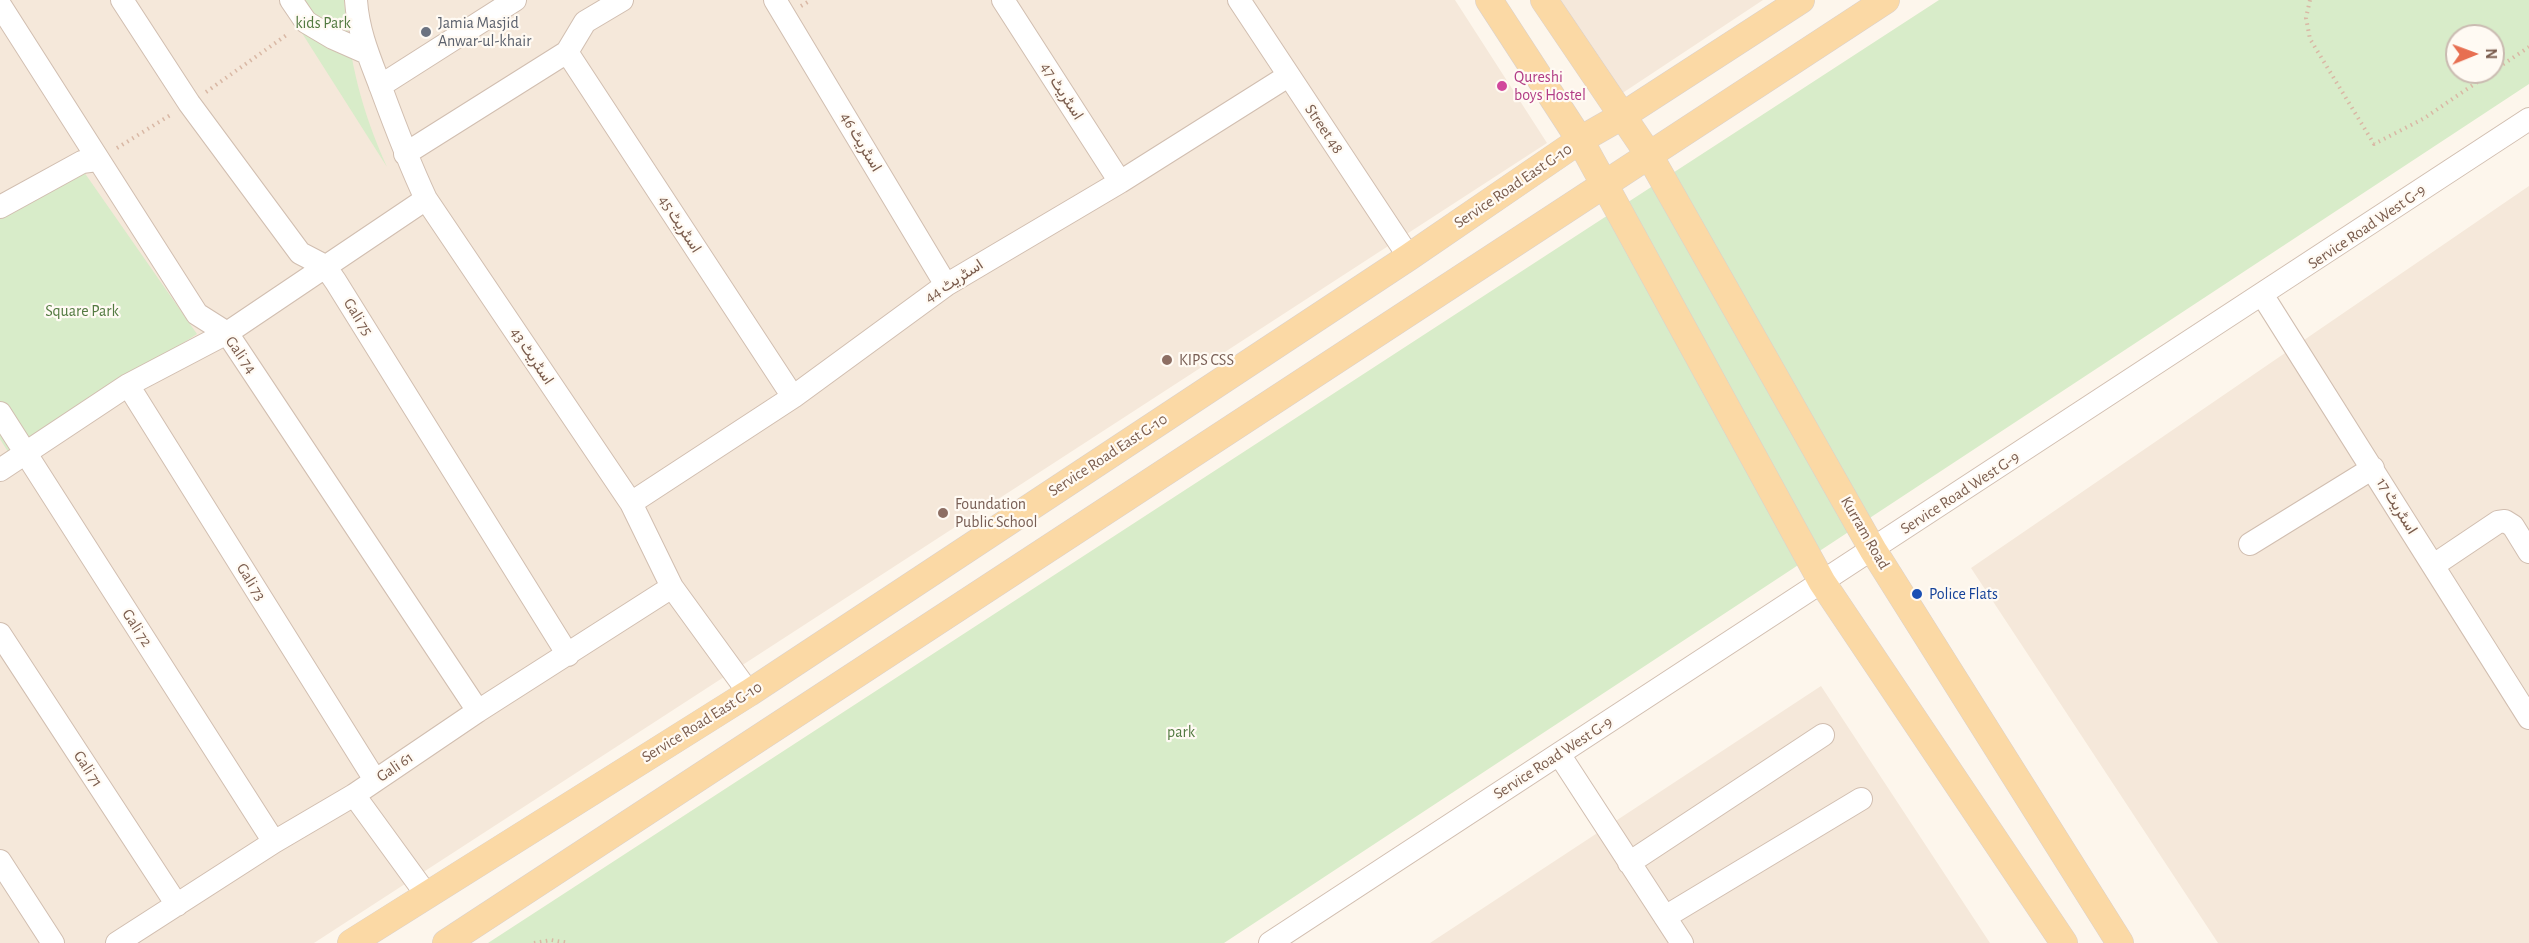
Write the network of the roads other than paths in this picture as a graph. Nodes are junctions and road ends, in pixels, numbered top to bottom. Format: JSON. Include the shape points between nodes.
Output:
{"nodes":[{"id":1,"x":122,"y":0,"type":"edge"},
{"id":2,"x":291,"y":0,"type":"edge"},
{"id":3,"x":356,"y":0,"type":"edge"},
{"id":4,"x":515,"y":0,"type":"edge"},
{"id":5,"x":622,"y":0,"type":"edge"},
{"id":6,"x":775,"y":0,"type":"edge"},
{"id":7,"x":1003,"y":0,"type":"edge"},
{"id":8,"x":1239,"y":0,"type":"edge"},
{"id":9,"x":1489,"y":0,"type":"edge"},
{"id":10,"x":1545,"y":0,"type":"edge"},
{"id":11,"x":1801,"y":0,"type":"edge"},
{"id":12,"x":1886,"y":0,"type":"edge"},
{"id":13,"x":0,"y":5,"type":"edge"},
{"id":14,"x":567,"y":52,"type":"junction"},
{"id":15,"x":367,"y":53,"type":"junction"},
{"id":16,"x":1288,"y":76,"type":"junction"},
{"id":17,"x":380,"y":86,"type":"junction"},
{"id":18,"x":1622,"y":116,"type":"junction"},
{"id":19,"x":2529,"y":119,"type":"edge"},
{"id":20,"x":1580,"y":140,"type":"junction"},
{"id":21,"x":405,"y":154,"type":"junction"},
{"id":22,"x":1649,"y":155,"type":"junction"},
{"id":23,"x":97,"y":160,"type":"junction"},
{"id":24,"x":1120,"y":182,"type":"junction"},
{"id":25,"x":1605,"y":185,"type":"junction"},
{"id":26,"x":426,"y":200,"type":"junction"},
{"id":27,"x":0,"y":207,"type":"edge"},
{"id":28,"x":1408,"y":257,"type":"junction"},
{"id":29,"x":325,"y":266,"type":"junction"},
{"id":30,"x":946,"y":285,"type":"junction"},
{"id":31,"x":2263,"y":296,"type":"junction"},
{"id":32,"x":227,"y":333,"type":"junction"},
{"id":33,"x":128,"y":385,"type":"junction"},
{"id":34,"x":793,"y":397,"type":"junction"},
{"id":35,"x":0,"y":413,"type":"edge"},
{"id":36,"x":26,"y":453,"type":"junction"},
{"id":37,"x":2373,"y":468,"type":"junction"},
{"id":38,"x":0,"y":470,"type":"edge"},
{"id":39,"x":631,"y":503,"type":"junction"},
{"id":40,"x":2250,"y":544,"type":"dead end"},
{"id":41,"x":1874,"y":550,"type":"junction"},
{"id":42,"x":2529,"y":552,"type":"edge"},
{"id":43,"x":2434,"y":566,"type":"junction"},
{"id":44,"x":1822,"y":582,"type":"junction"},
{"id":45,"x":672,"y":587,"type":"junction"},
{"id":46,"x":0,"y":634,"type":"edge"},
{"id":47,"x":568,"y":655,"type":"junction"},
{"id":48,"x":748,"y":693,"type":"junction"},
{"id":49,"x":478,"y":711,"type":"junction"},
{"id":50,"x":2529,"y":718,"type":"edge"},
{"id":51,"x":1822,"y":735,"type":"dead end"},
{"id":52,"x":1559,"y":754,"type":"junction"},
{"id":53,"x":375,"y":780,"type":"junction"},
{"id":54,"x":354,"y":795,"type":"junction"},
{"id":55,"x":1861,"y":799,"type":"dead end"},
{"id":56,"x":274,"y":843,"type":"junction"},
{"id":57,"x":0,"y":861,"type":"edge"},
{"id":58,"x":1629,"y":863,"type":"junction"},
{"id":59,"x":426,"y":894,"type":"junction"},
{"id":60,"x":177,"y":905,"type":"junction"},
{"id":61,"x":1665,"y":917,"type":"junction"},
{"id":62,"x":53,"y":943,"type":"edge"},
{"id":63,"x":117,"y":943,"type":"edge"},
{"id":64,"x":351,"y":943,"type":"edge"},
{"id":65,"x":446,"y":943,"type":"edge"},
{"id":66,"x":1270,"y":943,"type":"edge"},
{"id":67,"x":1682,"y":943,"type":"edge"},
{"id":68,"x":2064,"y":943,"type":"edge"},
{"id":69,"x":2120,"y":943,"type":"edge"}],
"edges":[{"from":1,"to":29,"type":"street","name":"Gali 75","via":[[189,103],[300,253]]},
{"from":2,"to":15,"type":"street","via":[[306,22]]},
{"from":3,"to":15,"type":"street","name":"اسٹریٹ 43","via":[[357,20]]},
{"from":4,"to":17,"type":"street"},
{"from":5,"to":14,"type":"street","via":[[585,22]]},
{"from":6,"to":30,"type":"street","name":"اسٹریٹ 46"},
{"from":7,"to":24,"type":"street","name":"اسٹریٹ 47"},
{"from":8,"to":16,"type":"street","name":"Street 48"},
{"from":9,"to":20,"type":"main road"},
{"from":10,"to":18,"type":"main road","name":"Kurram Road"},
{"from":11,"to":18,"type":"main road","name":"Service Road East G-10"},
{"from":12,"to":22,"type":"main road"},
{"from":13,"to":23,"type":"street","name":"Gali 74"},
{"from":14,"to":21,"type":"street"},
{"from":14,"to":34,"type":"street","name":"اسٹریٹ 45"},
{"from":15,"to":17,"type":"street","name":"اسٹریٹ 43"},
{"from":16,"to":24,"type":"street","name":"اسٹریٹ 44"},
{"from":16,"to":28,"type":"street","name":"Street 48"},
{"from":17,"to":21,"type":"street","name":"اسٹریٹ 43"},
{"from":18,"to":20,"type":"main road","name":"Service Road East G-10"},
{"from":18,"to":22,"type":"main road","name":"Kurram Road"},
{"from":19,"to":31,"type":"street","name":"Service Road West G-9"},
{"from":20,"to":25,"type":"main road"},
{"from":20,"to":28,"type":"main road","name":"Service Road East G-10"},
{"from":21,"to":26,"type":"street","name":"اسٹریٹ 43"},
{"from":22,"to":25,"type":"main road"},
{"from":22,"to":41,"type":"main road","name":"Kurram Road"},
{"from":23,"to":27,"type":"street","via":[[82,162]]},
{"from":23,"to":32,"type":"street","name":"Gali 74","via":[[197,314]]},
{"from":24,"to":30,"type":"street","name":"اسٹریٹ 44"},
{"from":25,"to":44,"type":"main road"},
{"from":25,"to":65,"type":"main road"},
{"from":26,"to":29,"type":"street"},
{"from":26,"to":39,"type":"street","name":"اسٹریٹ 43"},
{"from":28,"to":48,"type":"main road","name":"Service Road East G-10"},
{"from":29,"to":32,"type":"street"},
{"from":29,"to":47,"type":"street","name":"Gali 75"},
{"from":30,"to":34,"type":"street","name":"اسٹریٹ 44"},
{"from":31,"to":37,"type":"street","name":"اسٹریٹ 17"},
{"from":31,"to":41,"type":"street","name":"Service Road West G-9"},
{"from":32,"to":33,"type":"street"},
{"from":32,"to":49,"type":"street","name":"Gali 74"},
{"from":33,"to":36,"type":"street"},
{"from":33,"to":53,"type":"street","name":"Gali 73"},
{"from":34,"to":39,"type":"street","name":"اسٹریٹ 44"},
{"from":35,"to":36,"type":"street","name":"Gali 72"},
{"from":36,"to":38,"type":"street"},
{"from":36,"to":56,"type":"street","name":"Gali 72"},
{"from":37,"to":40,"type":"street"},
{"from":37,"to":43,"type":"street","name":"اسٹریٹ 17"},
{"from":39,"to":45,"type":"street","name":"اسٹریٹ 43"},
{"from":41,"to":44,"type":"street","name":"Service Road West G-9"},
{"from":41,"to":69,"type":"main road","name":"Kurram Road"},
{"from":42,"to":43,"type":"street","via":[[2513,526],[2498,522]]},
{"from":43,"to":50,"type":"street","name":"اسٹریٹ 17"},
{"from":44,"to":52,"type":"street","name":"Service Road West G-9"},
{"from":44,"to":68,"type":"main road"},
{"from":45,"to":47,"type":"street","name":"Gali 61"},
{"from":45,"to":48,"type":"street","name":"اسٹریٹ 43"},
{"from":46,"to":60,"type":"street","name":"Gali 71"},
{"from":47,"to":49,"type":"street","name":"Gali 61"},
{"from":48,"to":59,"type":"main road","name":"Service Road East G-10"},
{"from":49,"to":53,"type":"street","name":"Gali 61"},
{"from":51,"to":58,"type":"street"},
{"from":52,"to":58,"type":"street"},
{"from":52,"to":66,"type":"street","name":"Service Road West G-9"},
{"from":53,"to":54,"type":"street","name":"Gali 61"},
{"from":54,"to":56,"type":"street","name":"Gali 61"},
{"from":54,"to":59,"type":"street"},
{"from":55,"to":61,"type":"street"},
{"from":56,"to":60,"type":"street","name":"Gali 61"},
{"from":57,"to":62,"type":"street"},
{"from":58,"to":61,"type":"street"},
{"from":59,"to":64,"type":"main road","name":"Service Road East G-10"},
{"from":60,"to":63,"type":"street","name":"Gali 61"},
{"from":61,"to":67,"type":"street"}]}
